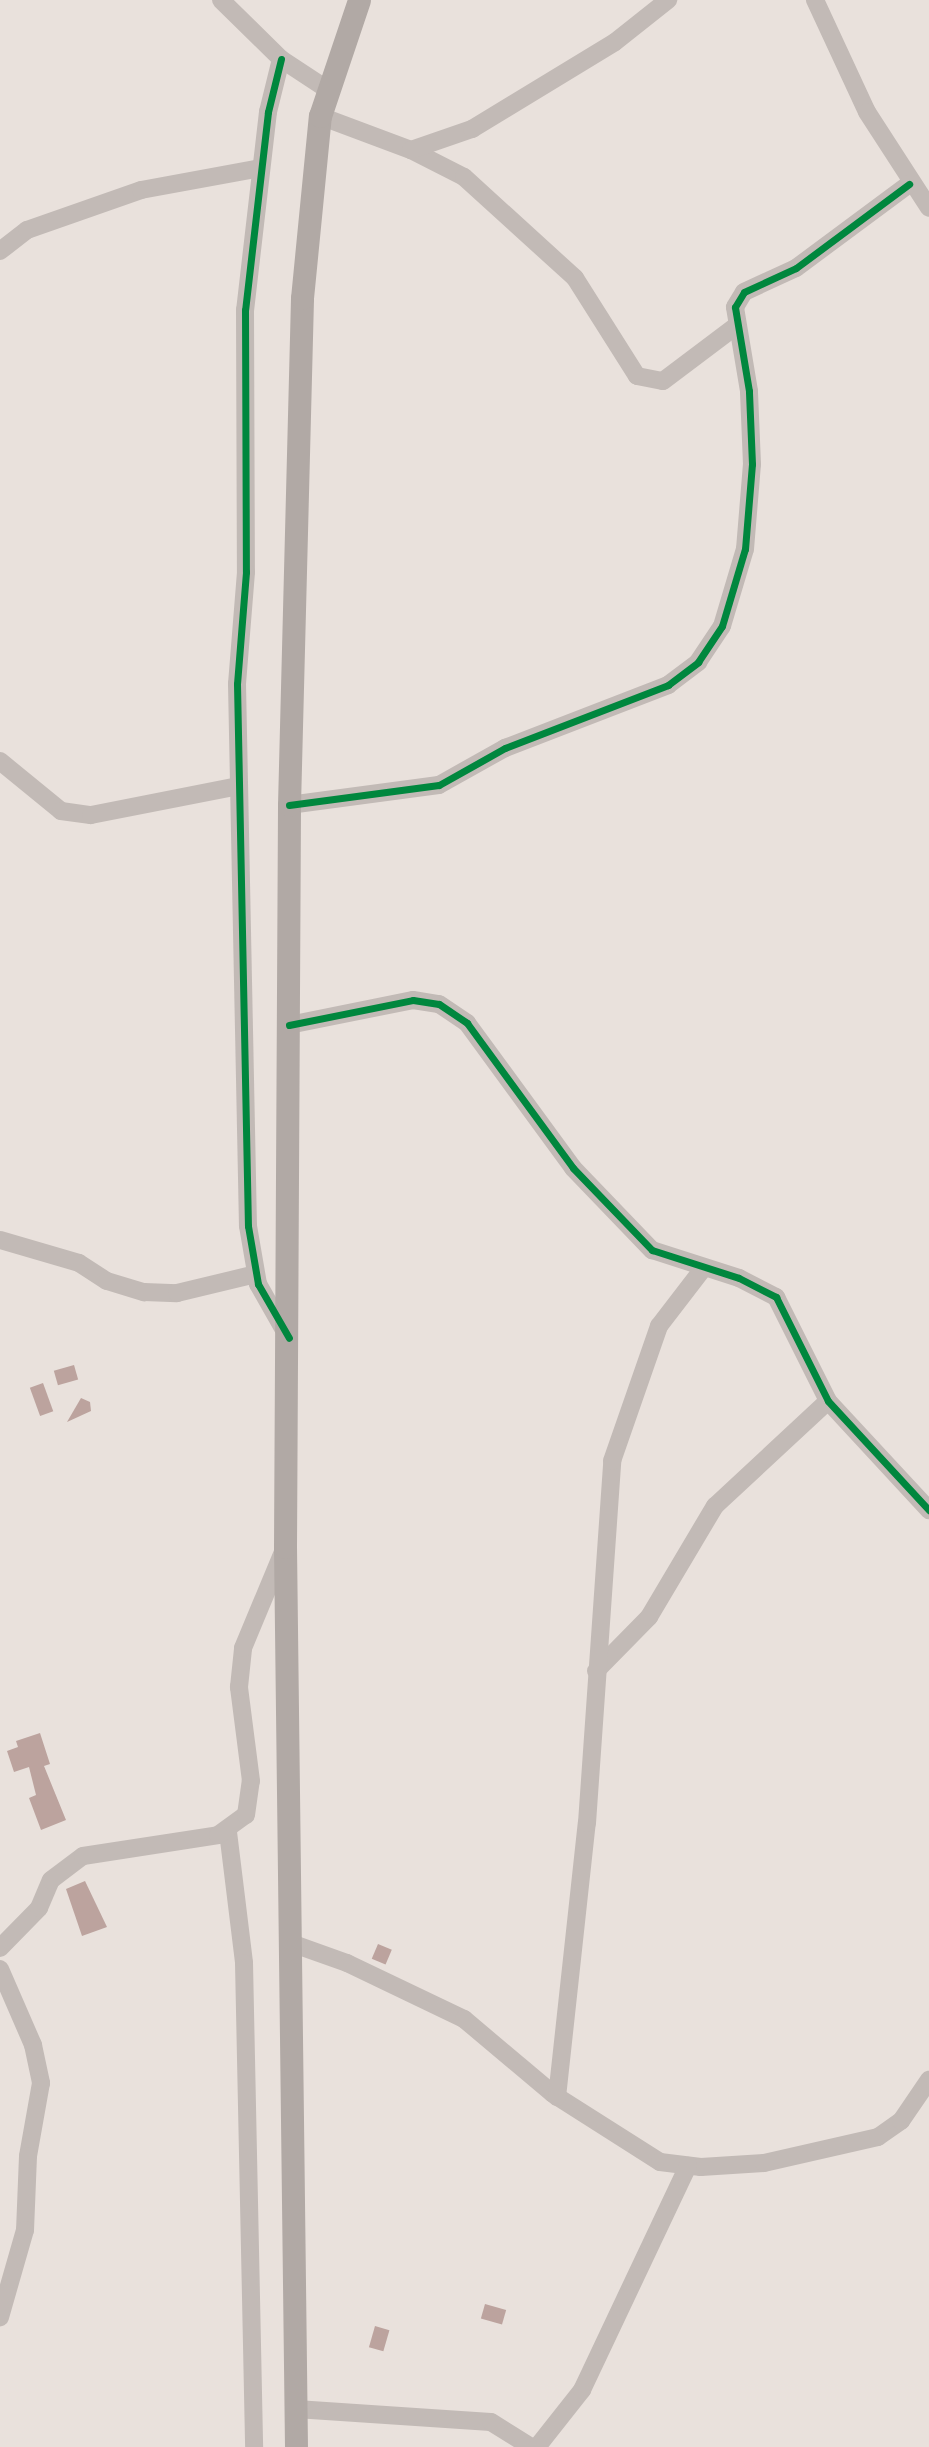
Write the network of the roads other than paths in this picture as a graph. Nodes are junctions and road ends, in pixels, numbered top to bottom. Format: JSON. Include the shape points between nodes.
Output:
{"nodes":[{"id":1,"x":220,"y":0,"type":"edge"},
{"id":2,"x":359,"y":0,"type":"edge"},
{"id":3,"x":668,"y":0,"type":"edge"},
{"id":4,"x":816,"y":0,"type":"edge"},
{"id":5,"x":281,"y":59,"type":"junction"},
{"id":6,"x":328,"y":89,"type":"junction"},
{"id":7,"x":320,"y":116,"type":"junction"},
{"id":8,"x":411,"y":150,"type":"junction"},
{"id":9,"x":261,"y":168,"type":"junction"},
{"id":10,"x":909,"y":184,"type":"junction"},
{"id":11,"x":929,"y":208,"type":"edge"},
{"id":12,"x":0,"y":251,"type":"edge"},
{"id":13,"x":736,"y":326,"type":"junction"},
{"id":14,"x":0,"y":761,"type":"edge"},
{"id":15,"x":239,"y":786,"type":"junction"},
{"id":16,"x":289,"y":805,"type":"junction"},
{"id":17,"x":289,"y":1025,"type":"junction"},
{"id":18,"x":0,"y":1240,"type":"edge"},
{"id":19,"x":702,"y":1270,"type":"junction"},
{"id":20,"x":256,"y":1274,"type":"junction"},
{"id":21,"x":289,"y":1338,"type":"junction"},
{"id":22,"x":828,"y":1401,"type":"junction"},
{"id":23,"x":929,"y":1510,"type":"edge"},
{"id":24,"x":285,"y":1547,"type":"junction"},
{"id":25,"x":596,"y":1671,"type":"junction"},
{"id":26,"x":228,"y":1832,"type":"junction"},
{"id":27,"x":288,"y":1942,"type":"junction"},
{"id":28,"x":0,"y":1948,"type":"edge"},
{"id":29,"x":0,"y":1969,"type":"edge"},
{"id":30,"x":929,"y":2080,"type":"edge"},
{"id":31,"x":557,"y":2097,"type":"junction"},
{"id":32,"x":688,"y":2166,"type":"junction"},
{"id":33,"x":0,"y":2317,"type":"edge"},
{"id":34,"x":296,"y":2409,"type":"junction"},
{"id":35,"x":254,"y":2447,"type":"edge"},
{"id":36,"x":296,"y":2447,"type":"edge"},
{"id":37,"x":531,"y":2447,"type":"edge"},
{"id":38,"x":537,"y":2447,"type":"edge"}],
"edges":[{"from":1,"to":5,"type":"street"},
{"from":2,"to":6,"type":"main road"},
{"from":3,"to":8,"type":"street","via":[[615,42],[472,130]]},
{"from":4,"to":10,"type":"street","via":[[867,112]]},
{"from":5,"to":6,"type":"street"},
{"from":5,"to":9,"type":"street"},
{"from":6,"to":7,"type":"main road"},
{"from":7,"to":8,"type":"street"},
{"from":7,"to":16,"type":"main road","via":[[302,299]]},
{"from":8,"to":13,"type":"street","via":[[464,177],[575,278],[637,376],[663,381]]},
{"from":9,"to":12,"type":"street","via":[[141,190],[27,230]]},
{"from":9,"to":15,"type":"street","via":[[245,310],[246,572],[237,684]]},
{"from":10,"to":11,"type":"street"},
{"from":10,"to":13,"type":"street","via":[[796,268],[744,292],[735,307]]},
{"from":13,"to":16,"type":"street","via":[[749,391],[752,464],[745,549],[723,626],[698,662],[668,685],[505,748],[439,785]]},
{"from":14,"to":15,"type":"street","via":[[61,811],[91,815]]},
{"from":15,"to":20,"type":"street","via":[[243,1126]]},
{"from":16,"to":17,"type":"main road"},
{"from":17,"to":19,"type":"street","via":[[413,1000],[439,1004],[467,1023],[535,1120],[608,1207],[652,1250]]},
{"from":17,"to":21,"type":"main road"},
{"from":18,"to":20,"type":"street","via":[[79,1263],[107,1281],[144,1292],[177,1293]]},
{"from":19,"to":22,"type":"street","via":[[739,1278],[776,1297]]},
{"from":19,"to":25,"type":"street","via":[[659,1326],[612,1461]]},
{"from":20,"to":21,"type":"street","via":[[269,1311]]},
{"from":21,"to":24,"type":"main road"},
{"from":22,"to":23,"type":"street"},
{"from":22,"to":25,"type":"street","via":[[715,1506],[649,1617]]},
{"from":24,"to":26,"type":"street","via":[[243,1648],[239,1687],[251,1781],[246,1815]]},
{"from":24,"to":27,"type":"main road"},
{"from":25,"to":31,"type":"street","via":[[586,1836]]},
{"from":26,"to":28,"type":"street","via":[[83,1856],[51,1880],[39,1908]]},
{"from":26,"to":35,"type":"street","via":[[244,1963]]},
{"from":27,"to":31,"type":"street","via":[[347,1962],[464,2019]]},
{"from":27,"to":34,"type":"main road"},
{"from":29,"to":33,"type":"street","via":[[33,2045],[41,2083],[28,2155],[25,2230]]},
{"from":30,"to":32,"type":"street","via":[[901,2121],[878,2137],[764,2163]]},
{"from":31,"to":32,"type":"street","via":[[660,2162]]},
{"from":32,"to":38,"type":"street","via":[[582,2390]]},
{"from":34,"to":36,"type":"main road"},
{"from":34,"to":37,"type":"street","via":[[491,2422]]}]}
